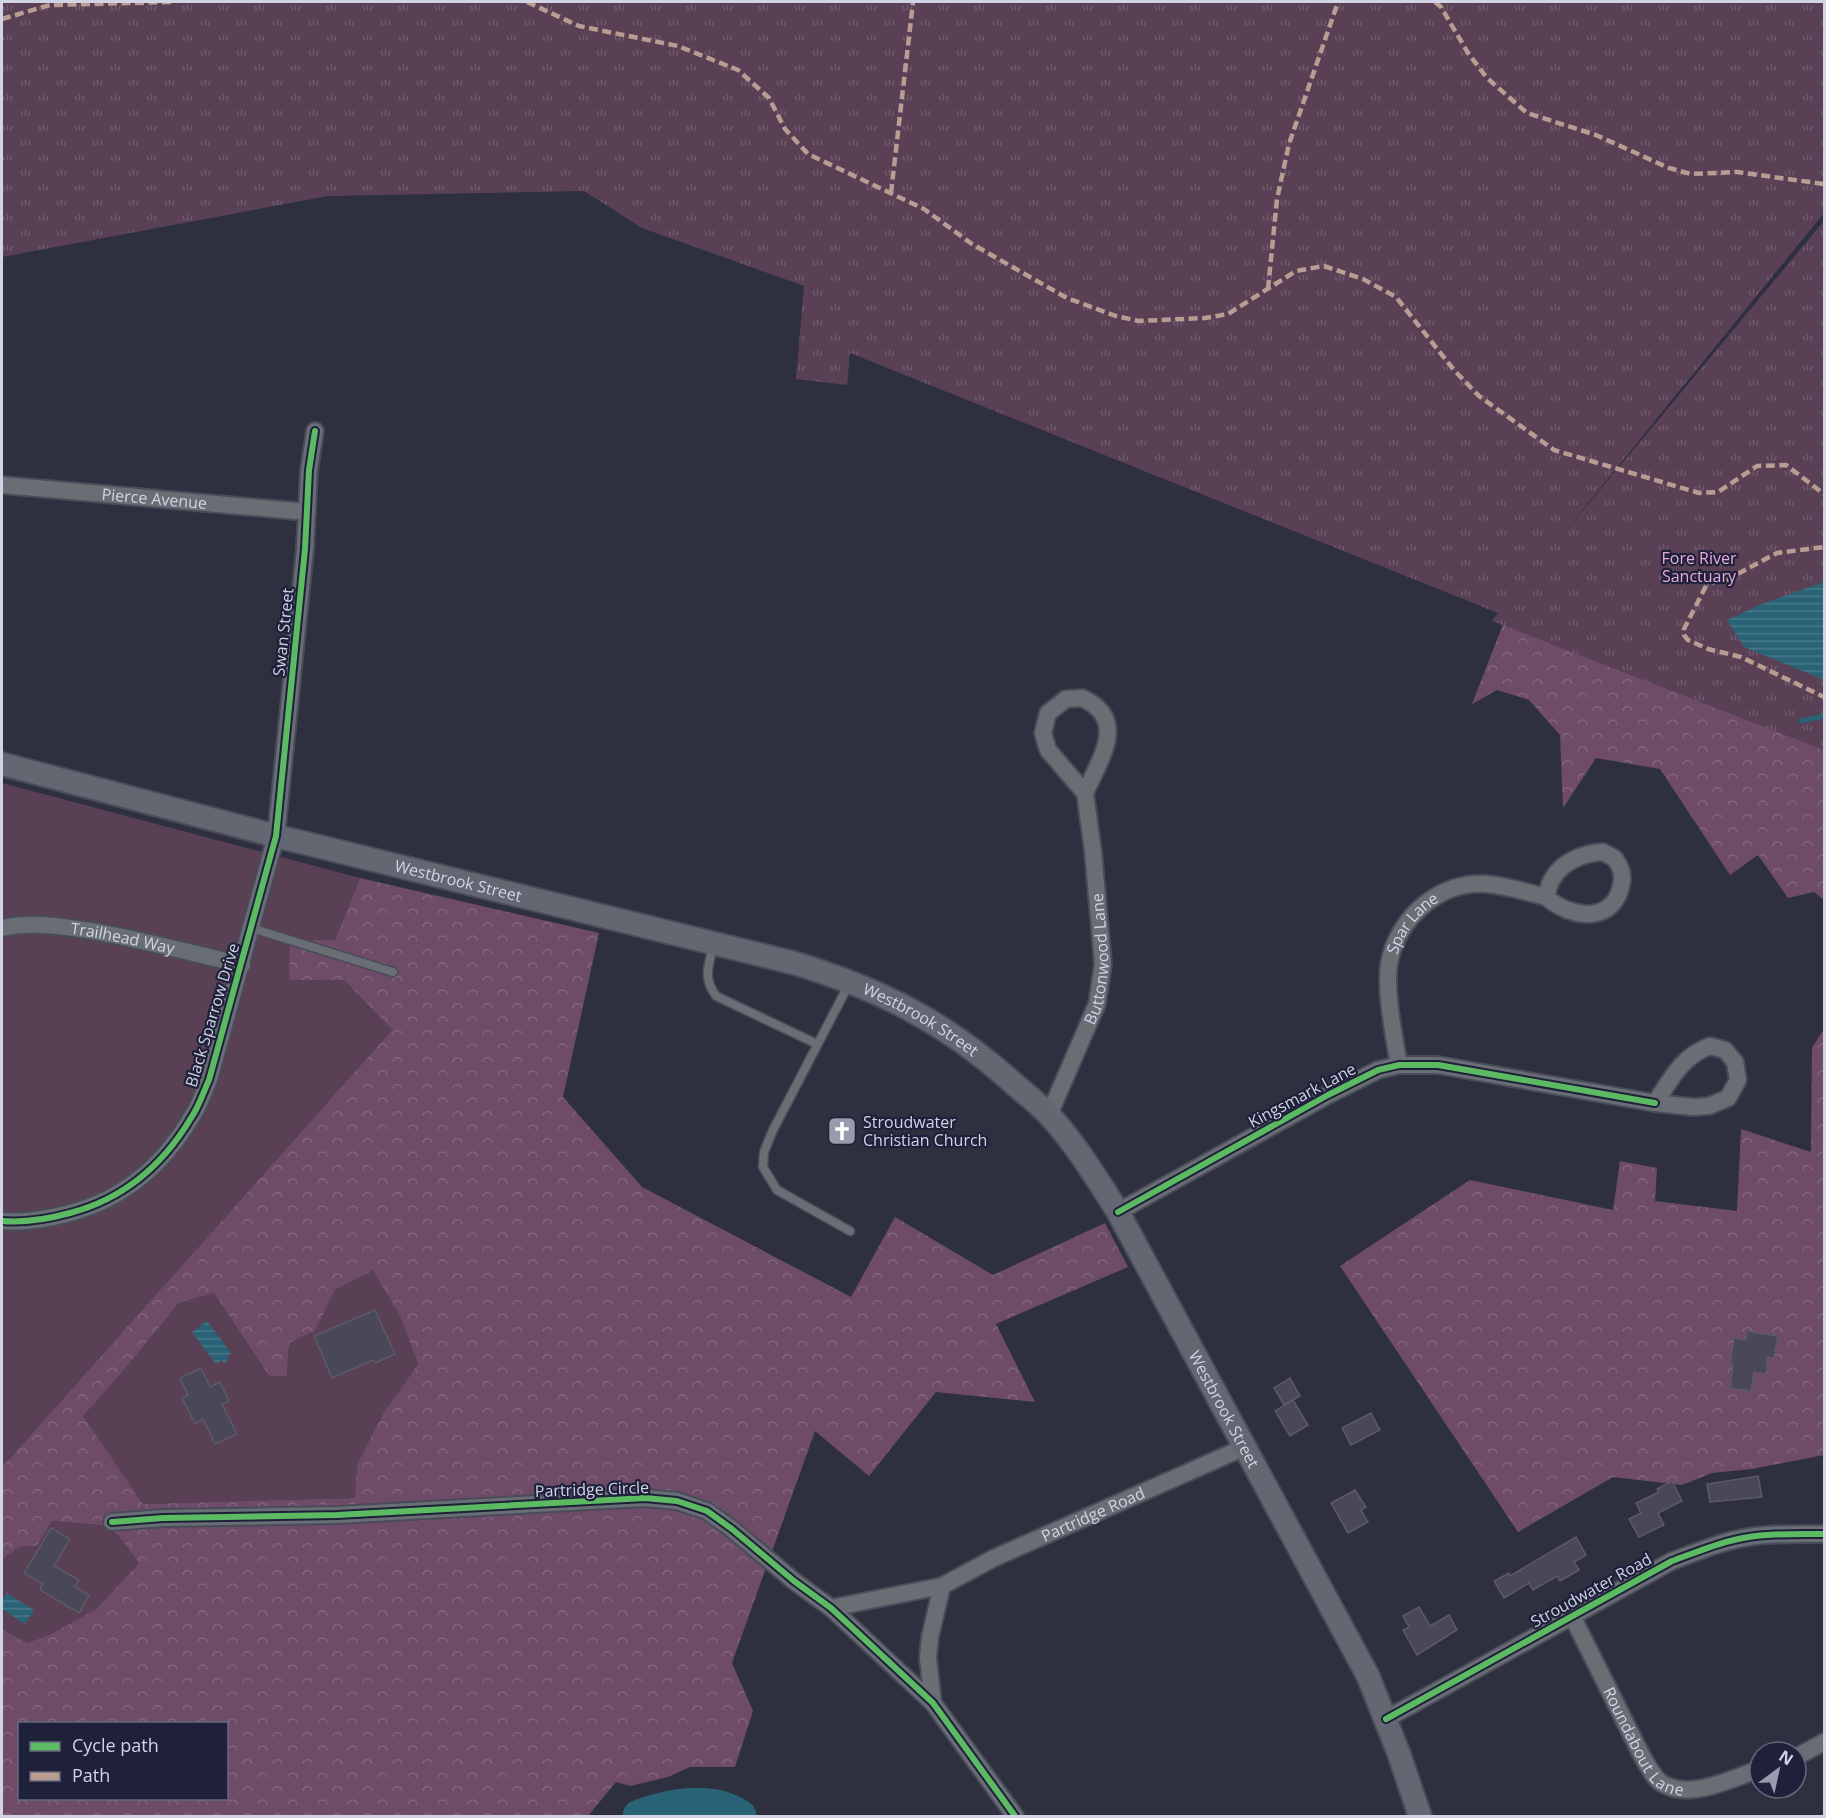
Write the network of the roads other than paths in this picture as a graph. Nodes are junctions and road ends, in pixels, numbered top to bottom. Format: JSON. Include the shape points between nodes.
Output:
{"nodes":[{"id":1,"x":315,"y":430,"type":"dead end"},
{"id":2,"x":2,"y":485,"type":"edge"},
{"id":3,"x":307,"y":512,"type":"junction"},
{"id":4,"x":2,"y":764,"type":"edge"},
{"id":5,"x":1085,"y":794,"type":"junction"},
{"id":6,"x":276,"y":836,"type":"junction"},
{"id":7,"x":1546,"y":897,"type":"junction"},
{"id":8,"x":2,"y":928,"type":"edge"},
{"id":9,"x":251,"y":928,"type":"junction"},
{"id":10,"x":714,"y":943,"type":"junction"},
{"id":11,"x":242,"y":965,"type":"junction"},
{"id":12,"x":393,"y":972,"type":"dead end"},
{"id":13,"x":850,"y":981,"type":"junction"},
{"id":14,"x":817,"y":1044,"type":"junction"},
{"id":15,"x":1399,"y":1065,"type":"junction"},
{"id":16,"x":1655,"y":1103,"type":"junction"},
{"id":17,"x":1049,"y":1115,"type":"junction"},
{"id":18,"x":1118,"y":1212,"type":"junction"},
{"id":19,"x":2,"y":1221,"type":"edge"},
{"id":20,"x":850,"y":1231,"type":"dead end"},
{"id":21,"x":1245,"y":1447,"type":"junction"},
{"id":22,"x":112,"y":1522,"type":"dead end"},
{"id":23,"x":1824,"y":1534,"type":"edge"},
{"id":24,"x":942,"y":1586,"type":"junction"},
{"id":25,"x":831,"y":1608,"type":"junction"},
{"id":26,"x":1572,"y":1616,"type":"junction"},
{"id":27,"x":933,"y":1703,"type":"junction"},
{"id":28,"x":1386,"y":1719,"type":"junction"},
{"id":29,"x":1824,"y":1742,"type":"edge"},
{"id":30,"x":1808,"y":1751,"type":"edge"},
{"id":31,"x":1748,"y":1773,"type":"edge"},
{"id":32,"x":1015,"y":1816,"type":"edge"},
{"id":33,"x":1420,"y":1816,"type":"edge"}],
"edges":[{"from":1,"to":3,"type":"street","name":"Swan Street"},
{"from":2,"to":3,"type":"street","name":"Pierce Avenue"},
{"from":3,"to":6,"type":"street","name":"Swan Street"},
{"from":4,"to":6,"type":"main road","name":"Westbrook Street"},
{"from":5,"to":5,"type":"street","via":[[1109,734],[1106,717],[1096,705],[1082,698],[1066,699],[1048,713],[1043,733],[1048,750]]},
{"from":5,"to":17,"type":"street","name":"Buttonwood Lane","via":[[1103,964],[1097,1004]]},
{"from":6,"to":9,"type":"street","name":"Black Sparrow Drive"},
{"from":6,"to":10,"type":"main road","name":"Westbrook Street"},
{"from":7,"to":7,"type":"street","name":"Spar Lane","via":[[1571,912],[1587,915],[1605,911],[1620,894],[1623,875],[1616,860],[1603,852],[1586,853],[1553,878]]},
{"from":7,"to":15,"type":"street","name":"Spar Lane","via":[[1486,884],[1460,887],[1424,903],[1408,921],[1389,964]]},
{"from":8,"to":11,"type":"street","name":"Trailhead Way","via":[[65,927],[141,940]]},
{"from":9,"to":11,"type":"street","name":"Black Sparrow Drive"},
{"from":9,"to":12,"type":"lane"},
{"from":10,"to":13,"type":"main road","name":"Westbrook Street"},
{"from":10,"to":14,"type":"lane","via":[[707,973],[716,996]]},
{"from":11,"to":19,"type":"street","name":"Black Sparrow Drive","via":[[209,1080],[192,1117],[168,1151],[118,1195],[88,1208],[52,1218]]},
{"from":13,"to":14,"type":"lane"},
{"from":13,"to":17,"type":"main road","name":"Westbrook Street","via":[[891,999],[964,1042]]},
{"from":14,"to":20,"type":"lane","via":[[773,1130],[763,1167],[777,1190]]},
{"from":15,"to":16,"type":"street","name":"Kingsmark Lane","via":[[1438,1065]]},
{"from":15,"to":18,"type":"street","name":"Kingsmark Lane","via":[[1378,1070],[1328,1095]]},
{"from":16,"to":16,"type":"street","name":"Kingsmark Lane","via":[[1701,1107],[1728,1098],[1738,1080],[1735,1062],[1725,1050],[1710,1046],[1694,1052]]},
{"from":17,"to":18,"type":"main road","name":"Westbrook Street"},
{"from":18,"to":21,"type":"main road","name":"Westbrook Street"},
{"from":21,"to":24,"type":"street","name":"Partridge Road","via":[[994,1558]]},
{"from":21,"to":28,"type":"main road","name":"Westbrook Street","via":[[1368,1676]]},
{"from":22,"to":25,"type":"street","name":"Partridge Circle","via":[[337,1515],[645,1498],[677,1501],[707,1510]]},
{"from":23,"to":26,"type":"street","name":"Stroudwater Road","via":[[1746,1537],[1709,1547],[1672,1561]]},
{"from":24,"to":25,"type":"street","name":"Partridge Road"},
{"from":24,"to":27,"type":"street","via":[[928,1658]]},
{"from":25,"to":27,"type":"street","name":"Partridge Circle"},
{"from":26,"to":28,"type":"street","name":"Stroudwater Road"},
{"from":26,"to":31,"type":"street","name":"Roundabout Lane","via":[[1642,1756],[1663,1785],[1682,1790],[1701,1788]]},
{"from":27,"to":32,"type":"street","name":"Partridge Circle"},
{"from":28,"to":33,"type":"main road","name":"Westbrook Street"},
{"from":29,"to":30,"type":"street"}]}
